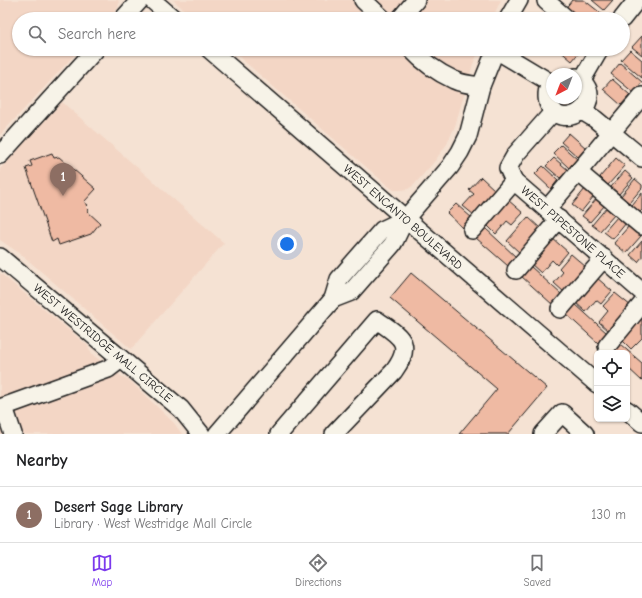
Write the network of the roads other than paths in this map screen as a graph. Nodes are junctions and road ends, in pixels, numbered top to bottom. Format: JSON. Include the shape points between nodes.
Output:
{"nodes":[{"id":1,"x":140,"y":0,"type":"edge"},
{"id":2,"x":152,"y":0,"type":"edge"},
{"id":3,"x":363,"y":0,"type":"edge"},
{"id":4,"x":416,"y":0,"type":"edge"},
{"id":5,"x":519,"y":0,"type":"edge"},
{"id":6,"x":546,"y":2,"type":"dead end"},
{"id":7,"x":637,"y":3,"type":"edge"},
{"id":8,"x":129,"y":12,"type":"edge"},
{"id":9,"x":166,"y":12,"type":"edge"},
{"id":10,"x":376,"y":12,"type":"edge"},
{"id":11,"x":406,"y":12,"type":"edge"},
{"id":12,"x":512,"y":12,"type":"edge"},
{"id":13,"x":558,"y":12,"type":"edge"},
{"id":14,"x":629,"y":12,"type":"edge"},
{"id":15,"x":90,"y":56,"type":"edge"},
{"id":16,"x":217,"y":56,"type":"edge"},
{"id":17,"x":418,"y":56,"type":"edge"},
{"id":18,"x":493,"y":56,"type":"edge"},
{"id":19,"x":507,"y":56,"type":"edge"},
{"id":20,"x":595,"y":56,"type":"edge"},
{"id":21,"x":582,"y":74,"type":"edge"},
{"id":22,"x":546,"y":80,"type":"edge"},
{"id":23,"x":582,"y":81,"type":"edge"},
{"id":24,"x":481,"y":86,"type":"junction"},
{"id":25,"x":642,"y":96,"type":"edge"},
{"id":26,"x":550,"y":104,"type":"edge"},
{"id":27,"x":554,"y":111,"type":"junction"},
{"id":28,"x":582,"y":111,"type":"junction"},
{"id":29,"x":612,"y":132,"type":"junction"},
{"id":30,"x":0,"y":155,"type":"edge"},
{"id":31,"x":642,"y":158,"type":"edge"},
{"id":32,"x":578,"y":172,"type":"junction"},
{"id":33,"x":511,"y":174,"type":"junction"},
{"id":34,"x":553,"y":214,"type":"junction"},
{"id":35,"x":405,"y":219,"type":"junction"},
{"id":36,"x":642,"y":226,"type":"edge"},
{"id":37,"x":472,"y":230,"type":"dead end"},
{"id":38,"x":0,"y":257,"type":"edge"},
{"id":39,"x":604,"y":258,"type":"junction"},
{"id":40,"x":516,"y":270,"type":"dead end"},
{"id":41,"x":642,"y":292,"type":"edge"},
{"id":42,"x":642,"y":304,"type":"edge"},
{"id":43,"x":560,"y":309,"type":"dead end"},
{"id":44,"x":606,"y":346,"type":"dead end"},
{"id":45,"x":121,"y":359,"type":"junction"},
{"id":46,"x":594,"y":381,"type":"edge"},
{"id":47,"x":2,"y":408,"type":"edge"},
{"id":48,"x":630,"y":413,"type":"edge"},
{"id":49,"x":642,"y":423,"type":"edge"},
{"id":50,"x":13,"y":434,"type":"edge"},
{"id":51,"x":201,"y":434,"type":"edge"},
{"id":52,"x":217,"y":434,"type":"edge"},
{"id":53,"x":279,"y":434,"type":"edge"},
{"id":54,"x":334,"y":434,"type":"edge"},
{"id":55,"x":543,"y":434,"type":"edge"},
{"id":56,"x":585,"y":434,"type":"edge"}],
"edges":[{"from":1,"to":8,"type":"street"},
{"from":2,"to":9,"type":"street"},
{"from":3,"to":10,"type":"street"},
{"from":4,"to":11,"type":"street"},
{"from":5,"to":12,"type":"street"},
{"from":6,"to":13,"type":"street"},
{"from":7,"to":14,"type":"street"},
{"from":15,"to":30,"type":"street"},
{"from":16,"to":35,"type":"street","name":"WEST ENCANTO BOULEVARD"},
{"from":17,"to":24,"type":"street","via":[[455,81]]},
{"from":18,"to":24,"type":"street"},
{"from":19,"to":22,"type":"street"},
{"from":20,"to":21,"type":"street"},
{"from":23,"to":28,"type":"street","via":[[586,86],[588,99]]},
{"from":24,"to":35,"type":"street","via":[[468,136],[460,152]]},
{"from":25,"to":29,"type":"street"},
{"from":26,"to":27,"type":"street"},
{"from":27,"to":28,"type":"street","via":[[564,116],[577,115]]},
{"from":27,"to":33,"type":"street","via":[[516,154]]},
{"from":28,"to":29,"type":"street"},
{"from":29,"to":31,"type":"street"},
{"from":29,"to":32,"type":"street"},
{"from":32,"to":34,"type":"street"},
{"from":32,"to":36,"type":"street"},
{"from":33,"to":34,"type":"street","name":"WEST PIPESTONE PLACE"},
{"from":33,"to":37,"type":"street"},
{"from":34,"to":39,"type":"street","name":"WEST PIPESTONE PLACE"},
{"from":34,"to":40,"type":"street"},
{"from":35,"to":46,"type":"street","name":"WEST ENCANTO BOULEVARD"},
{"from":35,"to":52,"type":"street","via":[[395,240],[351,292],[333,299]]},
{"from":38,"to":45,"type":"street","name":"WEST WESTRIDGE MALL CIRCLE"},
{"from":39,"to":41,"type":"street","name":"WEST PIPESTONE PLACE"},
{"from":39,"to":43,"type":"street"},
{"from":42,"to":44,"type":"street"},
{"from":45,"to":47,"type":"street","via":[[108,369]]},
{"from":45,"to":51,"type":"street","name":"WEST WESTRIDGE MALL CIRCLE","via":[[181,409]]},
{"from":47,"to":50,"type":"street"},
{"from":48,"to":49,"type":"street"},
{"from":53,"to":54,"type":"street","via":[[377,320],[401,337],[401,361]]},
{"from":55,"to":56,"type":"street","via":[[562,413]]}]}
